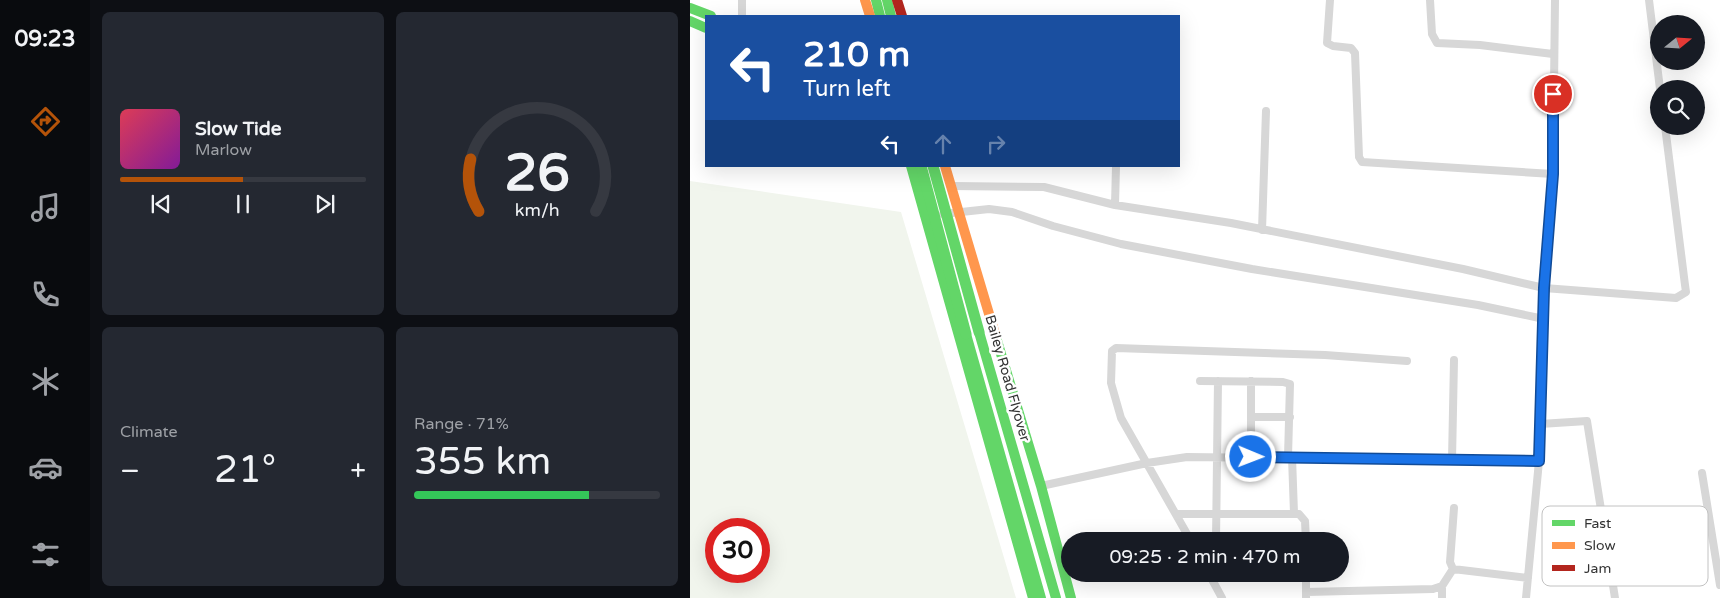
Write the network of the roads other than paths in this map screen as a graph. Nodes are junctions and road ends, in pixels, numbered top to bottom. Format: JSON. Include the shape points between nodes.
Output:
{"nodes":[{"id":1,"x":742,"y":0,"type":"edge"},
{"id":2,"x":865,"y":0,"type":"edge"},
{"id":3,"x":876,"y":0,"type":"edge"},
{"id":4,"x":887,"y":0,"type":"edge"},
{"id":5,"x":897,"y":0,"type":"edge"},
{"id":6,"x":1330,"y":0,"type":"edge"},
{"id":7,"x":1430,"y":0,"type":"edge"},
{"id":8,"x":1555,"y":0,"type":"edge"},
{"id":9,"x":1649,"y":0,"type":"edge"},
{"id":10,"x":690,"y":8,"type":"edge"},
{"id":11,"x":708,"y":15,"type":"edge"},
{"id":12,"x":742,"y":15,"type":"edge"},
{"id":13,"x":870,"y":15,"type":"edge"},
{"id":14,"x":880,"y":15,"type":"edge"},
{"id":15,"x":891,"y":15,"type":"edge"},
{"id":16,"x":902,"y":15,"type":"edge"},
{"id":17,"x":690,"y":21,"type":"edge"},
{"id":18,"x":705,"y":28,"type":"edge"},
{"id":19,"x":1553,"y":54,"type":"junction"},
{"id":20,"x":1659,"y":80,"type":"edge"},
{"id":21,"x":1266,"y":111,"type":"dead end"},
{"id":22,"x":1666,"y":135,"type":"edge"},
{"id":23,"x":911,"y":167,"type":"edge"},
{"id":24,"x":921,"y":167,"type":"edge"},
{"id":25,"x":932,"y":167,"type":"edge"},
{"id":26,"x":945,"y":167,"type":"edge"},
{"id":27,"x":1116,"y":167,"type":"edge"},
{"id":28,"x":1553,"y":174,"type":"junction"},
{"id":29,"x":951,"y":186,"type":"junction"},
{"id":30,"x":1115,"y":206,"type":"junction"},
{"id":31,"x":958,"y":211,"type":"junction"},
{"id":32,"x":925,"y":218,"type":"junction"},
{"id":33,"x":1262,"y":230,"type":"junction"},
{"id":34,"x":1544,"y":288,"type":"junction"},
{"id":35,"x":1544,"y":319,"type":"junction"},
{"id":36,"x":1454,"y":360,"type":"dead end"},
{"id":37,"x":1407,"y":361,"type":"dead end"},
{"id":38,"x":1200,"y":381,"type":"dead end"},
{"id":39,"x":1218,"y":381,"type":"junction"},
{"id":40,"x":1251,"y":381,"type":"junction"},
{"id":41,"x":1251,"y":417,"type":"junction"},
{"id":42,"x":1290,"y":417,"type":"junction"},
{"id":43,"x":1540,"y":424,"type":"junction"},
{"id":44,"x":1218,"y":456,"type":"junction"},
{"id":45,"x":1251,"y":457,"type":"junction"},
{"id":46,"x":1290,"y":458,"type":"junction"},
{"id":47,"x":1452,"y":460,"type":"junction"},
{"id":48,"x":1539,"y":461,"type":"junction"},
{"id":49,"x":1147,"y":463,"type":"junction"},
{"id":50,"x":1702,"y":473,"type":"dead end"},
{"id":51,"x":1041,"y":486,"type":"junction"},
{"id":52,"x":1600,"y":506,"type":"edge"},
{"id":53,"x":1707,"y":506,"type":"edge"},
{"id":54,"x":1454,"y":508,"type":"dead end"},
{"id":55,"x":1708,"y":510,"type":"edge"},
{"id":56,"x":1294,"y":513,"type":"junction"},
{"id":57,"x":1176,"y":514,"type":"junction"},
{"id":58,"x":1217,"y":514,"type":"junction"},
{"id":59,"x":1186,"y":532,"type":"edge"},
{"id":60,"x":1216,"y":532,"type":"edge"},
{"id":61,"x":1305,"y":532,"type":"edge"},
{"id":62,"x":1452,"y":569,"type":"junction"},
{"id":63,"x":1528,"y":578,"type":"junction"},
{"id":64,"x":1216,"y":582,"type":"edge"},
{"id":65,"x":1306,"y":582,"type":"edge"},
{"id":66,"x":1720,"y":585,"type":"edge"},
{"id":67,"x":1442,"y":586,"type":"junction"},
{"id":68,"x":1306,"y":595,"type":"edge"},
{"id":69,"x":1034,"y":598,"type":"edge"},
{"id":70,"x":1041,"y":598,"type":"edge"},
{"id":71,"x":1056,"y":598,"type":"edge"},
{"id":72,"x":1071,"y":598,"type":"edge"},
{"id":73,"x":1222,"y":598,"type":"edge"},
{"id":74,"x":1442,"y":598,"type":"edge"},
{"id":75,"x":1526,"y":598,"type":"edge"}],
"edges":[{"from":1,"to":12,"type":"street"},
{"from":2,"to":13,"type":"main road"},
{"from":3,"to":14,"type":"main road"},
{"from":4,"to":15,"type":"main road"},
{"from":5,"to":16,"type":"main road"},
{"from":6,"to":28,"type":"street","via":[[1327,43],[1352,48],[1355,53],[1359,157],[1362,162]]},
{"from":7,"to":19,"type":"street","via":[[1432,34],[1437,43]]},
{"from":8,"to":19,"type":"street"},
{"from":9,"to":20,"type":"street"},
{"from":10,"to":11,"type":"main road"},
{"from":17,"to":18,"type":"main road"},
{"from":19,"to":28,"type":"street"},
{"from":21,"to":33,"type":"street"},
{"from":22,"to":34,"type":"street","via":[[1686,292],[1676,298],[1666,298]]},
{"from":23,"to":32,"type":"main road"},
{"from":24,"to":70,"type":"main road","name":"Bailey Road Flyover","bridge":true},
{"from":25,"to":71,"type":"main road","name":"Bailey Road Flyover","bridge":true},
{"from":26,"to":29,"type":"main road"},
{"from":27,"to":30,"type":"street"},
{"from":28,"to":34,"type":"street"},
{"from":29,"to":30,"type":"street","via":[[1044,187]]},
{"from":29,"to":31,"type":"main road"},
{"from":30,"to":33,"type":"street"},
{"from":31,"to":32,"type":"street"},
{"from":31,"to":35,"type":"street","via":[[989,209],[1012,212],[1121,244]]},
{"from":31,"to":51,"type":"main road"},
{"from":32,"to":69,"type":"main road"},
{"from":33,"to":34,"type":"street"},
{"from":34,"to":35,"type":"street"},
{"from":35,"to":43,"type":"street"},
{"from":36,"to":47,"type":"street"},
{"from":37,"to":49,"type":"street","via":[[1116,348],[1112,351],[1111,383],[1121,418]]},
{"from":38,"to":39,"type":"street"},
{"from":39,"to":40,"type":"street"},
{"from":39,"to":44,"type":"street"},
{"from":40,"to":41,"type":"street"},
{"from":40,"to":42,"type":"street","via":[[1290,384]]},
{"from":41,"to":42,"type":"street"},
{"from":41,"to":45,"type":"street"},
{"from":42,"to":46,"type":"street"},
{"from":43,"to":48,"type":"street"},
{"from":43,"to":52,"type":"street","via":[[1587,421]]},
{"from":44,"to":45,"type":"street"},
{"from":44,"to":49,"type":"street"},
{"from":44,"to":58,"type":"street"},
{"from":45,"to":46,"type":"street"},
{"from":46,"to":47,"type":"street"},
{"from":46,"to":56,"type":"street"},
{"from":47,"to":48,"type":"street"},
{"from":48,"to":63,"type":"street"},
{"from":49,"to":51,"type":"street"},
{"from":49,"to":57,"type":"street"},
{"from":50,"to":53,"type":"street"},
{"from":51,"to":72,"type":"main road"},
{"from":54,"to":62,"type":"street"},
{"from":55,"to":66,"type":"street"},
{"from":56,"to":58,"type":"street"},
{"from":56,"to":61,"type":"street","via":[[1304,518]]},
{"from":57,"to":58,"type":"street"},
{"from":57,"to":59,"type":"street"},
{"from":58,"to":60,"type":"street"},
{"from":62,"to":63,"type":"street"},
{"from":62,"to":67,"type":"street"},
{"from":63,"to":75,"type":"street"},
{"from":64,"to":73,"type":"street"},
{"from":65,"to":68,"type":"street"},
{"from":67,"to":68,"type":"street"},
{"from":67,"to":74,"type":"street"}]}
